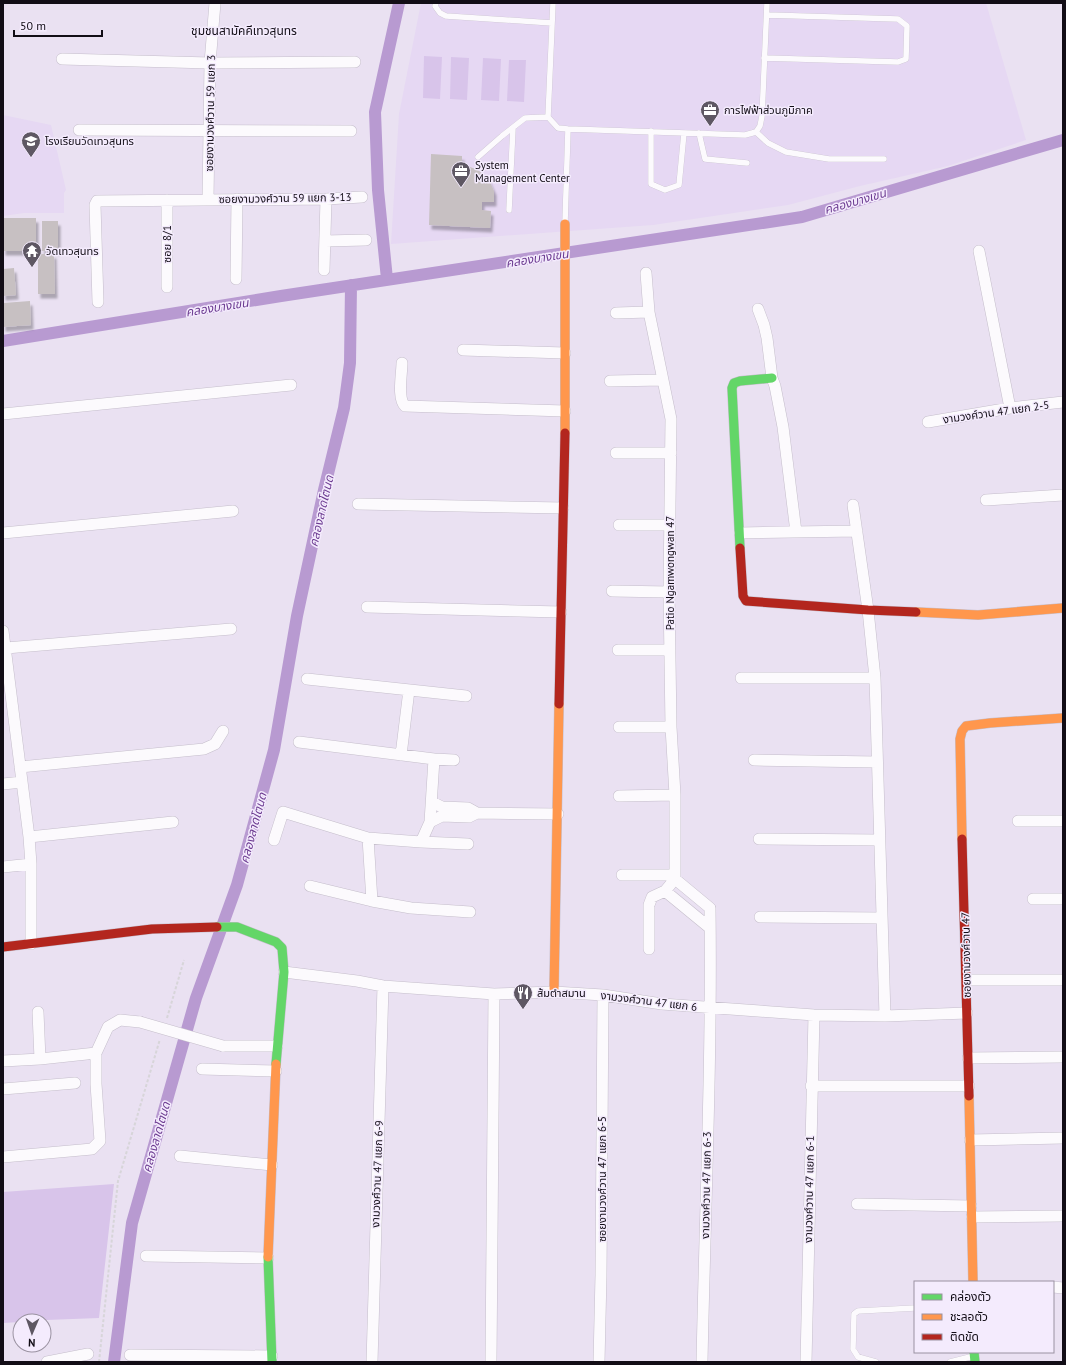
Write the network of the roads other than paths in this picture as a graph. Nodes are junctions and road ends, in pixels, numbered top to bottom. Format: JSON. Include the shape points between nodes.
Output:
{"nodes":[{"id":1,"x":215,"y":3,"type":"edge"},
{"id":2,"x":436,"y":3,"type":"edge"},
{"id":3,"x":553,"y":3,"type":"edge"},
{"id":4,"x":767,"y":3,"type":"edge"},
{"id":5,"x":767,"y":15,"type":"junction"},
{"id":6,"x":552,"y":23,"type":"junction"},
{"id":7,"x":764,"y":58,"type":"junction"},
{"id":8,"x":62,"y":59,"type":"dead end"},
{"id":9,"x":355,"y":62,"type":"dead end"},
{"id":10,"x":210,"y":63,"type":"junction"},
{"id":11,"x":548,"y":117,"type":"junction"},
{"id":12,"x":512,"y":128,"type":"junction"},
{"id":13,"x":79,"y":130,"type":"dead end"},
{"id":14,"x":210,"y":130,"type":"junction"},
{"id":15,"x":568,"y":130,"type":"junction"},
{"id":16,"x":351,"y":131,"type":"dead end"},
{"id":17,"x":651,"y":131,"type":"junction"},
{"id":18,"x":684,"y":132,"type":"junction"},
{"id":19,"x":756,"y":132,"type":"junction"},
{"id":20,"x":699,"y":133,"type":"junction"},
{"id":21,"x":478,"y":157,"type":"dead end"},
{"id":22,"x":884,"y":160,"type":"dead end"},
{"id":23,"x":747,"y":163,"type":"dead end"},
{"id":24,"x":362,"y":197,"type":"dead end"},
{"id":25,"x":326,"y":198,"type":"junction"},
{"id":26,"x":237,"y":199,"type":"junction"},
{"id":27,"x":168,"y":200,"type":"junction"},
{"id":28,"x":208,"y":200,"type":"junction"},
{"id":29,"x":509,"y":210,"type":"dead end"},
{"id":30,"x":565,"y":224,"type":"joint"},
{"id":31,"x":325,"y":240,"type":"junction"},
{"id":32,"x":366,"y":240,"type":"dead end"},
{"id":33,"x":978,"y":251,"type":"dead end"},
{"id":34,"x":324,"y":270,"type":"dead end"},
{"id":35,"x":646,"y":273,"type":"dead end"},
{"id":36,"x":236,"y":278,"type":"dead end"},
{"id":37,"x":168,"y":287,"type":"dead end"},
{"id":38,"x":98,"y":302,"type":"dead end"},
{"id":39,"x":758,"y":309,"type":"dead end"},
{"id":40,"x":649,"y":312,"type":"junction"},
{"id":41,"x":616,"y":313,"type":"dead end"},
{"id":42,"x":463,"y":350,"type":"dead end"},
{"id":43,"x":565,"y":353,"type":"junction"},
{"id":44,"x":402,"y":363,"type":"dead end"},
{"id":45,"x":772,"y":378,"type":"junction"},
{"id":46,"x":663,"y":380,"type":"junction"},
{"id":47,"x":610,"y":381,"type":"dead end"},
{"id":48,"x":291,"y":385,"type":"dead end"},
{"id":49,"x":1063,"y":402,"type":"edge"},
{"id":50,"x":1010,"y":408,"type":"junction"},
{"id":51,"x":565,"y":411,"type":"junction"},
{"id":52,"x":3,"y":414,"type":"edge"},
{"id":53,"x":928,"y":422,"type":"dead end"},
{"id":54,"x":616,"y":453,"type":"dead end"},
{"id":55,"x":671,"y":453,"type":"junction"},
{"id":56,"x":1063,"y":495,"type":"edge"},
{"id":57,"x":986,"y":500,"type":"dead end"},
{"id":58,"x":358,"y":504,"type":"dead end"},
{"id":59,"x":853,"y":505,"type":"dead end"},
{"id":60,"x":563,"y":508,"type":"junction"},
{"id":61,"x":233,"y":511,"type":"dead end"},
{"id":62,"x":619,"y":525,"type":"dead end"},
{"id":63,"x":670,"y":525,"type":"junction"},
{"id":64,"x":857,"y":531,"type":"junction"},
{"id":65,"x":796,"y":532,"type":"junction"},
{"id":66,"x":3,"y":533,"type":"edge"},
{"id":67,"x":740,"y":533,"type":"junction"},
{"id":68,"x":612,"y":591,"type":"dead end"},
{"id":69,"x":669,"y":592,"type":"junction"},
{"id":70,"x":367,"y":607,"type":"dead end"},
{"id":71,"x":1063,"y":608,"type":"edge"},
{"id":72,"x":868,"y":610,"type":"junction"},
{"id":73,"x":561,"y":612,"type":"junction"},
{"id":74,"x":231,"y":628,"type":"dead end"},
{"id":75,"x":3,"y":631,"type":"edge"},
{"id":76,"x":6,"y":648,"type":"junction"},
{"id":77,"x":618,"y":650,"type":"dead end"},
{"id":78,"x":670,"y":650,"type":"junction"},
{"id":79,"x":5,"y":666,"type":"edge"},
{"id":80,"x":741,"y":678,"type":"dead end"},
{"id":81,"x":875,"y":678,"type":"junction"},
{"id":82,"x":307,"y":679,"type":"dead end"},
{"id":83,"x":409,"y":690,"type":"junction"},
{"id":84,"x":466,"y":696,"type":"dead end"},
{"id":85,"x":1063,"y":718,"type":"edge"},
{"id":86,"x":619,"y":727,"type":"dead end"},
{"id":87,"x":671,"y":727,"type":"junction"},
{"id":88,"x":223,"y":731,"type":"dead end"},
{"id":89,"x":299,"y":742,"type":"dead end"},
{"id":90,"x":401,"y":755,"type":"junction"},
{"id":91,"x":434,"y":759,"type":"junction"},
{"id":92,"x":454,"y":760,"type":"dead end"},
{"id":93,"x":754,"y":760,"type":"dead end"},
{"id":94,"x":877,"y":762,"type":"junction"},
{"id":95,"x":20,"y":767,"type":"junction"},
{"id":96,"x":22,"y":782,"type":"junction"},
{"id":97,"x":3,"y":784,"type":"edge"},
{"id":98,"x":675,"y":795,"type":"junction"},
{"id":99,"x":619,"y":796,"type":"dead end"},
{"id":100,"x":432,"y":802,"type":"junction"},
{"id":101,"x":477,"y":813,"type":"junction"},
{"id":102,"x":558,"y":814,"type":"junction"},
{"id":103,"x":1018,"y":821,"type":"dead end"},
{"id":104,"x":1063,"y":821,"type":"edge"},
{"id":105,"x":173,"y":822,"type":"dead end"},
{"id":106,"x":430,"y":822,"type":"junction"},
{"id":107,"x":29,"y":837,"type":"junction"},
{"id":108,"x":368,"y":838,"type":"junction"},
{"id":109,"x":759,"y":839,"type":"dead end"},
{"id":110,"x":274,"y":840,"type":"dead end"},
{"id":111,"x":879,"y":840,"type":"junction"},
{"id":112,"x":421,"y":842,"type":"junction"},
{"id":113,"x":468,"y":844,"type":"dead end"},
{"id":114,"x":30,"y":864,"type":"junction"},
{"id":115,"x":3,"y":867,"type":"edge"},
{"id":116,"x":622,"y":875,"type":"dead end"},
{"id":117,"x":675,"y":877,"type":"junction"},
{"id":118,"x":310,"y":886,"type":"dead end"},
{"id":119,"x":665,"y":891,"type":"junction"},
{"id":120,"x":1033,"y":899,"type":"dead end"},
{"id":121,"x":1063,"y":899,"type":"edge"},
{"id":122,"x":372,"y":901,"type":"junction"},
{"id":123,"x":470,"y":912,"type":"dead end"},
{"id":124,"x":760,"y":917,"type":"dead end"},
{"id":125,"x":881,"y":918,"type":"junction"},
{"id":126,"x":710,"y":928,"type":"junction"},
{"id":127,"x":31,"y":944,"type":"junction"},
{"id":128,"x":3,"y":947,"type":"edge"},
{"id":129,"x":649,"y":949,"type":"dead end"},
{"id":130,"x":284,"y":972,"type":"junction"},
{"id":131,"x":967,"y":980,"type":"junction"},
{"id":132,"x":1063,"y":980,"type":"edge"},
{"id":133,"x":383,"y":986,"type":"junction"},
{"id":134,"x":554,"y":992,"type":"junction"},
{"id":135,"x":494,"y":994,"type":"junction"},
{"id":136,"x":603,"y":995,"type":"junction"},
{"id":137,"x":710,"y":1008,"type":"junction"},
{"id":138,"x":38,"y":1012,"type":"dead end"},
{"id":139,"x":967,"y":1014,"type":"junction"},
{"id":140,"x":814,"y":1015,"type":"junction"},
{"id":141,"x":885,"y":1016,"type":"junction"},
{"id":142,"x":277,"y":1046,"type":"junction"},
{"id":143,"x":96,"y":1054,"type":"junction"},
{"id":144,"x":1063,"y":1057,"type":"edge"},
{"id":145,"x":968,"y":1058,"type":"junction"},
{"id":146,"x":40,"y":1059,"type":"junction"},
{"id":147,"x":3,"y":1061,"type":"edge"},
{"id":148,"x":202,"y":1069,"type":"dead end"},
{"id":149,"x":276,"y":1071,"type":"junction"},
{"id":150,"x":75,"y":1083,"type":"dead end"},
{"id":151,"x":811,"y":1086,"type":"junction"},
{"id":152,"x":969,"y":1086,"type":"junction"},
{"id":153,"x":3,"y":1089,"type":"edge"},
{"id":154,"x":1063,"y":1138,"type":"edge"},
{"id":155,"x":970,"y":1140,"type":"junction"},
{"id":156,"x":180,"y":1156,"type":"dead end"},
{"id":157,"x":3,"y":1157,"type":"edge"},
{"id":158,"x":272,"y":1165,"type":"junction"},
{"id":159,"x":857,"y":1204,"type":"dead end"},
{"id":160,"x":971,"y":1212,"type":"junction"},
{"id":161,"x":1063,"y":1216,"type":"edge"},
{"id":162,"x":146,"y":1256,"type":"dead end"},
{"id":163,"x":268,"y":1258,"type":"junction"},
{"id":164,"x":973,"y":1281,"type":"edge"},
{"id":165,"x":914,"y":1308,"type":"edge"},
{"id":166,"x":88,"y":1354,"type":"dead end"},
{"id":167,"x":130,"y":1355,"type":"dead end"},
{"id":168,"x":975,"y":1356,"type":"edge"},
{"id":169,"x":272,"y":1359,"type":"edge"},
{"id":170,"x":47,"y":1362,"type":"edge"},
{"id":171,"x":372,"y":1362,"type":"edge"},
{"id":172,"x":491,"y":1362,"type":"edge"},
{"id":173,"x":599,"y":1362,"type":"edge"},
{"id":174,"x":702,"y":1362,"type":"edge"},
{"id":175,"x":806,"y":1362,"type":"edge"},
{"id":176,"x":876,"y":1362,"type":"edge"},
{"id":177,"x":950,"y":1362,"type":"edge"}],
"edges":[{"from":1,"to":10,"type":"street","name":"ซอยงามวงศ์วาน 59 แยก 3"},
{"from":2,"to":6,"type":"lane","via":[[435,6],[446,16]]},
{"from":3,"to":6,"type":"lane"},
{"from":4,"to":5,"type":"lane"},
{"from":5,"to":7,"type":"lane"},
{"from":5,"to":7,"type":"lane","via":[[898,19],[907,26],[906,58],[898,62]]},
{"from":6,"to":11,"type":"lane"},
{"from":7,"to":19,"type":"lane","via":[[762,116]]},
{"from":8,"to":10,"type":"street"},
{"from":9,"to":10,"type":"street"},
{"from":10,"to":14,"type":"street","name":"ซอยงามวงศ์วาน 59 แยก 3"},
{"from":11,"to":12,"type":"lane","via":[[525,118]]},
{"from":11,"to":15,"type":"lane","via":[[558,128]]},
{"from":12,"to":21,"type":"lane"},
{"from":12,"to":29,"type":"lane"},
{"from":13,"to":14,"type":"street"},
{"from":14,"to":16,"type":"street"},
{"from":14,"to":28,"type":"street","name":"ซอยงามวงศ์วาน 59 แยก 3"},
{"from":15,"to":17,"type":"lane"},
{"from":15,"to":30,"type":"lane"},
{"from":17,"to":18,"type":"lane"},
{"from":17,"to":18,"type":"lane","via":[[651,184],[665,190],[679,185]]},
{"from":18,"to":20,"type":"lane"},
{"from":19,"to":20,"type":"lane","via":[[745,135]]},
{"from":19,"to":22,"type":"lane","via":[[768,143],[786,152],[829,159]]},
{"from":20,"to":23,"type":"lane","via":[[706,159]]},
{"from":24,"to":25,"type":"street","name":"ซอยงามวงศ์วาน 59 แยก 3-13"},
{"from":25,"to":26,"type":"street","name":"ซอยงามวงศ์วาน 59 แยก 3-13"},
{"from":25,"to":31,"type":"street"},
{"from":26,"to":28,"type":"street","name":"ซอยงามวงศ์วาน 59 แยก 3-13"},
{"from":26,"to":36,"type":"street"},
{"from":27,"to":28,"type":"street","name":"ซอยงามวงศ์วาน 59 แยก 3-13"},
{"from":27,"to":37,"type":"street","name":"ซอย 8/1"},
{"from":27,"to":38,"type":"street","name":"ซอยงามวงศ์วาน 59 แยก 3-13","via":[[96,201]]},
{"from":30,"to":43,"type":"street"},
{"from":31,"to":32,"type":"street"},
{"from":31,"to":34,"type":"street"},
{"from":33,"to":50,"type":"street"},
{"from":35,"to":40,"type":"street","name":"Patio Ngamwongwan 47"},
{"from":39,"to":45,"type":"street","via":[[767,338]]},
{"from":40,"to":41,"type":"street"},
{"from":40,"to":46,"type":"street","name":"Patio Ngamwongwan 47"},
{"from":42,"to":43,"type":"street"},
{"from":43,"to":51,"type":"street"},
{"from":44,"to":51,"type":"street","via":[[401,397],[405,406]]},
{"from":45,"to":65,"type":"street","via":[[783,427]]},
{"from":45,"to":67,"type":"street","via":[[740,381],[734,383],[732,388]]},
{"from":46,"to":47,"type":"street"},
{"from":46,"to":55,"type":"street","name":"Patio Ngamwongwan 47","via":[[671,419]]},
{"from":48,"to":52,"type":"street"},
{"from":49,"to":50,"type":"street","name":"งามวงศ์วาน 47 แยก 2-5"},
{"from":50,"to":53,"type":"street","name":"งามวงศ์วาน 47 แยก 2-5"},
{"from":51,"to":60,"type":"street"},
{"from":54,"to":55,"type":"street"},
{"from":55,"to":63,"type":"street","name":"Patio Ngamwongwan 47"},
{"from":56,"to":57,"type":"street"},
{"from":58,"to":60,"type":"street"},
{"from":59,"to":64,"type":"street"},
{"from":60,"to":73,"type":"street"},
{"from":61,"to":66,"type":"street"},
{"from":62,"to":63,"type":"street"},
{"from":63,"to":69,"type":"street","name":"Patio Ngamwongwan 47"},
{"from":64,"to":65,"type":"street"},
{"from":64,"to":72,"type":"street"},
{"from":65,"to":67,"type":"street"},
{"from":67,"to":72,"type":"street","via":[[743,596],[746,601]]},
{"from":68,"to":69,"type":"street"},
{"from":69,"to":78,"type":"street","name":"Patio Ngamwongwan 47"},
{"from":70,"to":73,"type":"street"},
{"from":71,"to":72,"type":"street","via":[[978,615]]},
{"from":72,"to":81,"type":"street"},
{"from":73,"to":102,"type":"street"},
{"from":74,"to":76,"type":"street"},
{"from":75,"to":76,"type":"street"},
{"from":76,"to":79,"type":"street"},
{"from":77,"to":78,"type":"street"},
{"from":78,"to":87,"type":"street","name":"Patio Ngamwongwan 47"},
{"from":79,"to":95,"type":"street"},
{"from":80,"to":81,"type":"street"},
{"from":81,"to":94,"type":"street"},
{"from":82,"to":83,"type":"street"},
{"from":83,"to":84,"type":"street"},
{"from":83,"to":90,"type":"street"},
{"from":85,"to":131,"type":"street","name":"ซอยงามวงศ์วาน 47","via":[[966,726],[962,731],[960,739]]},
{"from":86,"to":87,"type":"street"},
{"from":87,"to":98,"type":"street","name":"Patio Ngamwongwan 47"},
{"from":88,"to":95,"type":"street","via":[[215,744],[204,749]]},
{"from":89,"to":90,"type":"street"},
{"from":90,"to":91,"type":"street"},
{"from":91,"to":92,"type":"street"},
{"from":91,"to":100,"type":"street"},
{"from":93,"to":94,"type":"street"},
{"from":94,"to":111,"type":"street"},
{"from":95,"to":96,"type":"street"},
{"from":96,"to":97,"type":"street"},
{"from":96,"to":107,"type":"street"},
{"from":98,"to":99,"type":"street"},
{"from":98,"to":117,"type":"street","name":"Patio Ngamwongwan 47"},
{"from":100,"to":101,"type":"street","via":[[442,807],[468,808]]},
{"from":100,"to":106,"type":"street"},
{"from":101,"to":102,"type":"street"},
{"from":101,"to":106,"type":"street","via":[[469,817],[442,816]]},
{"from":102,"to":134,"type":"street"},
{"from":103,"to":104,"type":"street"},
{"from":105,"to":107,"type":"street"},
{"from":106,"to":112,"type":"street"},
{"from":107,"to":114,"type":"street"},
{"from":108,"to":110,"type":"street","via":[[283,812]]},
{"from":108,"to":112,"type":"street"},
{"from":108,"to":122,"type":"street"},
{"from":109,"to":111,"type":"street"},
{"from":111,"to":125,"type":"street"},
{"from":112,"to":113,"type":"street"},
{"from":114,"to":115,"type":"street"},
{"from":114,"to":127,"type":"street"},
{"from":116,"to":117,"type":"street"},
{"from":117,"to":119,"type":"street"},
{"from":117,"to":126,"type":"street","name":"งามวงศ์วาน 47 แยก 6-3","via":[[710,908]]},
{"from":118,"to":122,"type":"street"},
{"from":119,"to":126,"type":"street"},
{"from":119,"to":129,"type":"street","via":[[652,897],[649,904]]},
{"from":120,"to":121,"type":"street"},
{"from":122,"to":123,"type":"street","via":[[411,908]]},
{"from":124,"to":125,"type":"street"},
{"from":125,"to":141,"type":"street"},
{"from":126,"to":137,"type":"street","name":"งามวงศ์วาน 47 แยก 6-3"},
{"from":127,"to":128,"type":"street"},
{"from":127,"to":130,"type":"street","via":[[173,928],[236,927],[276,942],[282,948]]},
{"from":130,"to":133,"type":"street","name":"งามวงศ์วาน 47 แยก 6"},
{"from":130,"to":142,"type":"street"},
{"from":131,"to":132,"type":"street"},
{"from":131,"to":139,"type":"street","name":"ซอยงามวงศ์วาน 47"},
{"from":133,"to":135,"type":"street","name":"งามวงศ์วาน 47 แยก 6"},
{"from":133,"to":171,"type":"street","name":"งามวงศ์วาน 47 แยก 6-9"},
{"from":134,"to":135,"type":"street","name":"งามวงศ์วาน 47 แยก 6"},
{"from":134,"to":136,"type":"street","name":"งามวงศ์วาน 47 แยก 6"},
{"from":135,"to":172,"type":"street"},
{"from":136,"to":137,"type":"street","name":"งามวงศ์วาน 47 แยก 6"},
{"from":136,"to":173,"type":"street","name":"ซอยงามวงศ์วาน 47 แยก 6-5"},
{"from":137,"to":140,"type":"street","name":"งามวงศ์วาน 47 แยก 6"},
{"from":137,"to":174,"type":"street","name":"งามวงศ์วาน 47 แยก 6-3"},
{"from":138,"to":146,"type":"street"},
{"from":139,"to":141,"type":"street","name":"งามวงศ์วาน 47 แยก 6"},
{"from":139,"to":145,"type":"street","name":"ซอยงามวงศ์วาน 47"},
{"from":140,"to":141,"type":"street","name":"งามวงศ์วาน 47 แยก 6"},
{"from":140,"to":151,"type":"street","name":"งามวงศ์วาน 47 แยก 6-1"},
{"from":142,"to":143,"type":"street","bridge":true,"via":[[223,1046],[140,1022],[120,1020],[108,1027]]},
{"from":142,"to":149,"type":"street"},
{"from":143,"to":146,"type":"street"},
{"from":143,"to":157,"type":"street","via":[[100,1141],[92,1149]]},
{"from":144,"to":145,"type":"street"},
{"from":145,"to":152,"type":"street","name":"ซอยงามวงศ์วาน 47"},
{"from":146,"to":147,"type":"street"},
{"from":148,"to":149,"type":"street"},
{"from":149,"to":158,"type":"street"},
{"from":150,"to":153,"type":"street"},
{"from":151,"to":152,"type":"street"},
{"from":151,"to":175,"type":"street","name":"งามวงศ์วาน 47 แยก 6-1"},
{"from":152,"to":155,"type":"street","name":"ซอยงามวงศ์วาน 47"},
{"from":154,"to":155,"type":"street"},
{"from":155,"to":160,"type":"street","name":"ซอยงามวงศ์วาน 47"},
{"from":156,"to":158,"type":"street"},
{"from":158,"to":163,"type":"street"},
{"from":159,"to":160,"type":"street"},
{"from":160,"to":161,"type":"street"},
{"from":160,"to":164,"type":"street","name":"ซอยงามวงศ์วาน 47"},
{"from":162,"to":163,"type":"street"},
{"from":163,"to":169,"type":"street"},
{"from":165,"to":176,"type":"lane","via":[[858,1311],[854,1314],[853,1349],[858,1356]]},
{"from":166,"to":170,"type":"street"},
{"from":167,"to":169,"type":"street"},
{"from":168,"to":177,"type":"lane"}]}
